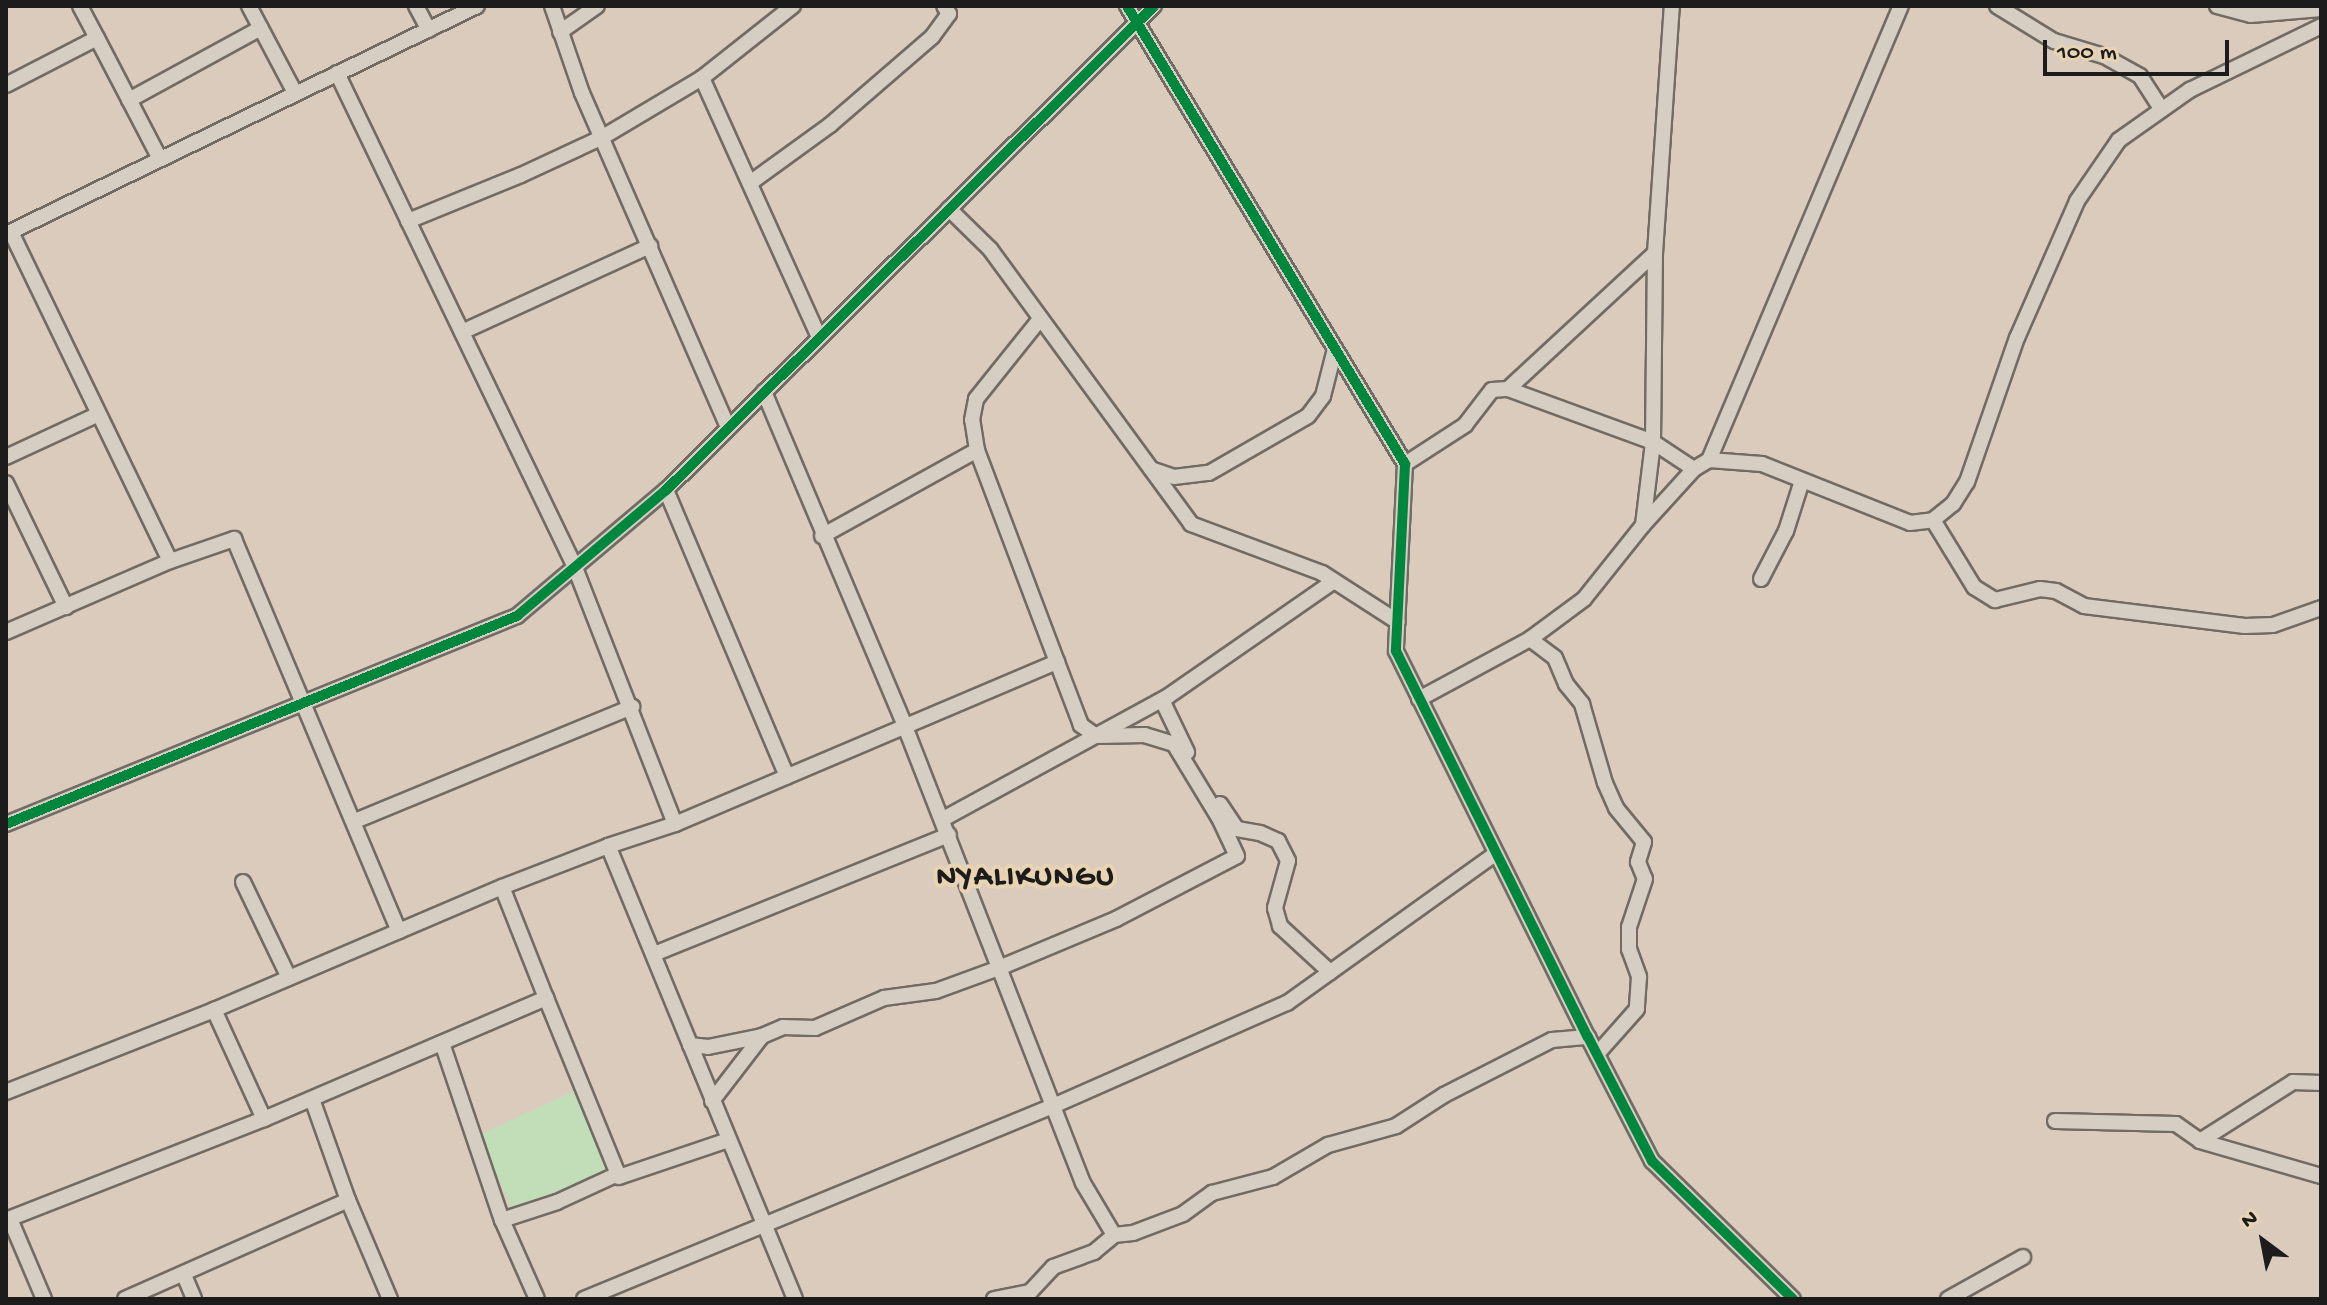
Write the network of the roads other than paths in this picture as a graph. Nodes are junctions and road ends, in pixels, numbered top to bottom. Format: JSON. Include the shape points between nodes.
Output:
{"nodes":[{"id":1,"x":80,"y":6,"type":"edge"},
{"id":2,"x":249,"y":6,"type":"edge"},
{"id":3,"x":416,"y":6,"type":"edge"},
{"id":4,"x":477,"y":6,"type":"edge"},
{"id":5,"x":552,"y":6,"type":"edge"},
{"id":6,"x":597,"y":6,"type":"edge"},
{"id":7,"x":793,"y":6,"type":"edge"},
{"id":8,"x":1127,"y":6,"type":"edge"},
{"id":9,"x":1154,"y":6,"type":"edge"},
{"id":10,"x":1672,"y":6,"type":"edge"},
{"id":11,"x":1901,"y":6,"type":"edge"},
{"id":12,"x":1997,"y":6,"type":"edge"},
{"id":13,"x":2217,"y":6,"type":"edge"},
{"id":14,"x":948,"y":9,"type":"edge"},
{"id":15,"x":2321,"y":9,"type":"edge"},
{"id":16,"x":1137,"y":23,"type":"junction"},
{"id":17,"x":2321,"y":26,"type":"edge"},
{"id":18,"x":261,"y":28,"type":"junction"},
{"id":19,"x":429,"y":30,"type":"junction"},
{"id":20,"x":560,"y":32,"type":"junction"},
{"id":21,"x":97,"y":38,"type":"junction"},
{"id":22,"x":337,"y":73,"type":"junction"},
{"id":23,"x":702,"y":78,"type":"junction"},
{"id":24,"x":6,"y":85,"type":"edge"},
{"id":25,"x":295,"y":93,"type":"junction"},
{"id":26,"x":129,"y":100,"type":"junction"},
{"id":27,"x":2162,"y":110,"type":"junction"},
{"id":28,"x":603,"y":137,"type":"junction"},
{"id":29,"x":160,"y":159,"type":"junction"},
{"id":30,"x":750,"y":183,"type":"junction"},
{"id":31,"x":949,"y":209,"type":"junction"},
{"id":32,"x":408,"y":221,"type":"junction"},
{"id":33,"x":8,"y":233,"type":"edge"},
{"id":34,"x":650,"y":246,"type":"junction"},
{"id":35,"x":1655,"y":253,"type":"junction"},
{"id":36,"x":1040,"y":319,"type":"junction"},
{"id":37,"x":462,"y":332,"type":"junction"},
{"id":38,"x":819,"y":337,"type":"junction"},
{"id":39,"x":1335,"y":349,"type":"junction"},
{"id":40,"x":1508,"y":389,"type":"junction"},
{"id":41,"x":764,"y":392,"type":"junction"},
{"id":42,"x":99,"y":414,"type":"junction"},
{"id":43,"x":728,"y":427,"type":"junction"},
{"id":44,"x":1653,"y":442,"type":"junction"},
{"id":45,"x":977,"y":450,"type":"junction"},
{"id":46,"x":6,"y":457,"type":"edge"},
{"id":47,"x":1709,"y":460,"type":"junction"},
{"id":48,"x":1405,"y":464,"type":"junction"},
{"id":49,"x":1150,"y":469,"type":"junction"},
{"id":50,"x":1694,"y":469,"type":"junction"},
{"id":51,"x":1802,"y":481,"type":"junction"},
{"id":52,"x":6,"y":483,"type":"edge"},
{"id":53,"x":666,"y":490,"type":"junction"},
{"id":54,"x":1933,"y":520,"type":"junction"},
{"id":55,"x":1643,"y":525,"type":"junction"},
{"id":56,"x":822,"y":536,"type":"junction"},
{"id":57,"x":170,"y":561,"type":"junction"},
{"id":58,"x":574,"y":565,"type":"junction"},
{"id":59,"x":1761,"y":579,"type":"dead end"},
{"id":60,"x":1334,"y":581,"type":"junction"},
{"id":61,"x":66,"y":607,"type":"junction"},
{"id":62,"x":2321,"y":608,"type":"edge"},
{"id":63,"x":1398,"y":622,"type":"junction"},
{"id":64,"x":6,"y":632,"type":"edge"},
{"id":65,"x":1530,"y":639,"type":"junction"},
{"id":66,"x":1057,"y":662,"type":"junction"},
{"id":67,"x":1419,"y":699,"type":"junction"},
{"id":68,"x":1162,"y":700,"type":"junction"},
{"id":69,"x":300,"y":701,"type":"junction"},
{"id":70,"x":632,"y":707,"type":"junction"},
{"id":71,"x":906,"y":728,"type":"junction"},
{"id":72,"x":1096,"y":736,"type":"junction"},
{"id":73,"x":787,"y":776,"type":"junction"},
{"id":74,"x":943,"y":819,"type":"junction"},
{"id":75,"x":355,"y":821,"type":"junction"},
{"id":76,"x":6,"y":824,"type":"edge"},
{"id":77,"x":675,"y":824,"type":"junction"},
{"id":78,"x":949,"y":835,"type":"junction"},
{"id":79,"x":608,"y":846,"type":"junction"},
{"id":80,"x":1495,"y":854,"type":"junction"},
{"id":81,"x":243,"y":882,"type":"dead end"},
{"id":82,"x":502,"y":887,"type":"junction"},
{"id":83,"x":399,"y":931,"type":"junction"},
{"id":84,"x":654,"y":954,"type":"junction"},
{"id":85,"x":999,"y":968,"type":"junction"},
{"id":86,"x":1330,"y":972,"type":"junction"},
{"id":87,"x":289,"y":978,"type":"junction"},
{"id":88,"x":546,"y":998,"type":"junction"},
{"id":89,"x":214,"y":1010,"type":"junction"},
{"id":90,"x":762,"y":1036,"type":"junction"},
{"id":91,"x":1588,"y":1037,"type":"junction"},
{"id":92,"x":442,"y":1043,"type":"junction"},
{"id":93,"x":690,"y":1045,"type":"junction"},
{"id":94,"x":1597,"y":1054,"type":"junction"},
{"id":95,"x":2321,"y":1083,"type":"edge"},
{"id":96,"x":6,"y":1092,"type":"edge"},
{"id":97,"x":312,"y":1099,"type":"junction"},
{"id":98,"x":712,"y":1101,"type":"junction"},
{"id":99,"x":1053,"y":1106,"type":"junction"},
{"id":100,"x":264,"y":1119,"type":"junction"},
{"id":101,"x":2055,"y":1121,"type":"dead end"},
{"id":102,"x":728,"y":1140,"type":"junction"},
{"id":103,"x":2200,"y":1141,"type":"junction"},
{"id":104,"x":618,"y":1174,"type":"junction"},
{"id":105,"x":2321,"y":1176,"type":"edge"},
{"id":106,"x":348,"y":1200,"type":"junction"},
{"id":107,"x":8,"y":1220,"type":"edge"},
{"id":108,"x":502,"y":1220,"type":"junction"},
{"id":109,"x":765,"y":1226,"type":"junction"},
{"id":110,"x":1114,"y":1235,"type":"junction"},
{"id":111,"x":2023,"y":1257,"type":"dead end"},
{"id":112,"x":184,"y":1275,"type":"junction"},
{"id":113,"x":44,"y":1299,"type":"edge"},
{"id":114,"x":125,"y":1299,"type":"edge"},
{"id":115,"x":194,"y":1299,"type":"edge"},
{"id":116,"x":390,"y":1299,"type":"edge"},
{"id":117,"x":537,"y":1299,"type":"edge"},
{"id":118,"x":584,"y":1299,"type":"edge"},
{"id":119,"x":795,"y":1299,"type":"edge"},
{"id":120,"x":994,"y":1299,"type":"edge"},
{"id":121,"x":1793,"y":1299,"type":"edge"},
{"id":122,"x":1948,"y":1299,"type":"edge"}],
"edges":[{"from":1,"to":21,"type":"street"},
{"from":2,"to":18,"type":"street"},
{"from":3,"to":19,"type":"street"},
{"from":4,"to":19,"type":"street"},
{"from":5,"to":20,"type":"street"},
{"from":6,"to":20,"type":"street"},
{"from":7,"to":23,"type":"street"},
{"from":8,"to":16,"type":"street"},
{"from":9,"to":16,"type":"street"},
{"from":10,"to":35,"type":"street"},
{"from":11,"to":47,"type":"street"},
{"from":12,"to":27,"type":"street","via":[[2054,41],[2104,56],[2140,76]]},
{"from":13,"to":15,"type":"street","via":[[2251,15]]},
{"from":14,"to":30,"type":"street","via":[[932,37],[830,125]]},
{"from":16,"to":31,"type":"street"},
{"from":16,"to":39,"type":"street"},
{"from":17,"to":27,"type":"street","via":[[2190,90]]},
{"from":18,"to":25,"type":"street"},
{"from":18,"to":26,"type":"street"},
{"from":19,"to":22,"type":"street"},
{"from":20,"to":28,"type":"street"},
{"from":21,"to":24,"type":"street"},
{"from":21,"to":26,"type":"street"},
{"from":22,"to":25,"type":"street"},
{"from":22,"to":32,"type":"street"},
{"from":23,"to":28,"type":"street"},
{"from":23,"to":30,"type":"street"},
{"from":25,"to":29,"type":"street"},
{"from":26,"to":29,"type":"street"},
{"from":27,"to":54,"type":"street","via":[[2119,140],[2077,201],[2017,338],[1967,482],[1953,504]]},
{"from":28,"to":32,"type":"street"},
{"from":28,"to":34,"type":"street"},
{"from":29,"to":33,"type":"street"},
{"from":30,"to":38,"type":"street"},
{"from":31,"to":36,"type":"street","via":[[990,249]]},
{"from":31,"to":38,"type":"street"},
{"from":32,"to":37,"type":"street"},
{"from":33,"to":42,"type":"street"},
{"from":34,"to":37,"type":"street"},
{"from":34,"to":43,"type":"street"},
{"from":35,"to":40,"type":"street"},
{"from":35,"to":44,"type":"street"},
{"from":36,"to":45,"type":"street","via":[[976,399],[972,420]]},
{"from":36,"to":49,"type":"street"},
{"from":37,"to":58,"type":"street"},
{"from":38,"to":41,"type":"street"},
{"from":39,"to":48,"type":"street"},
{"from":39,"to":49,"type":"street","via":[[1323,396],[1308,416],[1209,473],[1174,477]]},
{"from":40,"to":44,"type":"street"},
{"from":40,"to":48,"type":"street","via":[[1492,390],[1465,425]]},
{"from":41,"to":43,"type":"street"},
{"from":41,"to":56,"type":"street"},
{"from":42,"to":46,"type":"street"},
{"from":42,"to":57,"type":"street"},
{"from":43,"to":53,"type":"street"},
{"from":44,"to":50,"type":"street"},
{"from":44,"to":55,"type":"street"},
{"from":45,"to":56,"type":"street"},
{"from":45,"to":66,"type":"street"},
{"from":47,"to":50,"type":"street"},
{"from":47,"to":51,"type":"street","via":[[1762,464]]},
{"from":48,"to":63,"type":"street"},
{"from":49,"to":60,"type":"street","via":[[1191,524]]},
{"from":50,"to":55,"type":"street"},
{"from":51,"to":54,"type":"street","via":[[1910,523]]},
{"from":51,"to":59,"type":"street","via":[[1786,531]]},
{"from":52,"to":61,"type":"street"},
{"from":53,"to":58,"type":"street"},
{"from":53,"to":73,"type":"street"},
{"from":54,"to":62,"type":"street","via":[[1974,587],[1995,600],[2040,589],[2084,606],[2245,626],[2273,625]]},
{"from":55,"to":65,"type":"street","via":[[1584,599]]},
{"from":56,"to":71,"type":"street"},
{"from":57,"to":61,"type":"street"},
{"from":57,"to":69,"type":"street","via":[[234,539]]},
{"from":58,"to":69,"type":"street","via":[[517,616]]},
{"from":58,"to":70,"type":"street"},
{"from":60,"to":63,"type":"street"},
{"from":60,"to":68,"type":"street"},
{"from":61,"to":64,"type":"street"},
{"from":63,"to":67,"type":"street","via":[[1396,651]]},
{"from":65,"to":67,"type":"street"},
{"from":65,"to":94,"type":"street","via":[[1555,658],[1582,704],[1611,796],[1644,842],[1638,862],[1645,879],[1629,927],[1629,949],[1639,977],[1637,1009]]},
{"from":66,"to":71,"type":"street"},
{"from":66,"to":72,"type":"street","via":[[1081,725]]},
{"from":67,"to":80,"type":"street"},
{"from":68,"to":72,"type":"street"},
{"from":68,"to":86,"type":"street","via":[[1184,748],[1237,829],[1278,841],[1288,861],[1275,908],[1280,926]]},
{"from":69,"to":75,"type":"street"},
{"from":69,"to":76,"type":"street"},
{"from":70,"to":75,"type":"street"},
{"from":70,"to":77,"type":"street"},
{"from":71,"to":73,"type":"street"},
{"from":71,"to":74,"type":"street"},
{"from":72,"to":74,"type":"street"},
{"from":72,"to":85,"type":"street","via":[[1145,735],[1174,744],[1237,856],[1098,928]]},
{"from":73,"to":77,"type":"street"},
{"from":74,"to":78,"type":"street"},
{"from":75,"to":83,"type":"street"},
{"from":77,"to":79,"type":"street"},
{"from":78,"to":84,"type":"street"},
{"from":78,"to":85,"type":"street"},
{"from":79,"to":82,"type":"street"},
{"from":79,"to":84,"type":"street"},
{"from":80,"to":86,"type":"street"},
{"from":80,"to":91,"type":"street"},
{"from":81,"to":87,"type":"street"},
{"from":82,"to":83,"type":"street"},
{"from":82,"to":88,"type":"street"},
{"from":83,"to":87,"type":"street"},
{"from":84,"to":93,"type":"street"},
{"from":85,"to":90,"type":"street","via":[[936,991],[884,998],[815,1028],[783,1027]]},
{"from":85,"to":99,"type":"street"},
{"from":86,"to":99,"type":"street","via":[[1287,1003]]},
{"from":87,"to":89,"type":"street"},
{"from":88,"to":92,"type":"street"},
{"from":88,"to":104,"type":"street"},
{"from":89,"to":96,"type":"street"},
{"from":89,"to":100,"type":"street"},
{"from":90,"to":93,"type":"street","via":[[708,1047]]},
{"from":90,"to":98,"type":"street"},
{"from":91,"to":94,"type":"street"},
{"from":91,"to":110,"type":"street","via":[[1552,1040],[1396,1126],[1328,1145],[1273,1177],[1212,1193],[1183,1214]]},
{"from":92,"to":97,"type":"street"},
{"from":92,"to":108,"type":"street"},
{"from":93,"to":98,"type":"street"},
{"from":94,"to":121,"type":"street","via":[[1652,1161]]},
{"from":95,"to":103,"type":"street","via":[[2293,1082]]},
{"from":97,"to":100,"type":"street"},
{"from":97,"to":106,"type":"street"},
{"from":98,"to":102,"type":"street"},
{"from":99,"to":109,"type":"street"},
{"from":99,"to":110,"type":"street","via":[[1083,1183]]},
{"from":100,"to":107,"type":"street"},
{"from":101,"to":103,"type":"street","via":[[2176,1124]]},
{"from":102,"to":104,"type":"street"},
{"from":102,"to":109,"type":"street"},
{"from":103,"to":105,"type":"street"},
{"from":104,"to":108,"type":"street"},
{"from":106,"to":112,"type":"street"},
{"from":106,"to":116,"type":"street"},
{"from":107,"to":113,"type":"street"},
{"from":108,"to":117,"type":"street"},
{"from":109,"to":118,"type":"street"},
{"from":109,"to":119,"type":"street"},
{"from":110,"to":120,"type":"street","via":[[1094,1252],[1053,1267],[1030,1292]]},
{"from":111,"to":122,"type":"street"},
{"from":112,"to":114,"type":"street"},
{"from":112,"to":115,"type":"street"}]}
